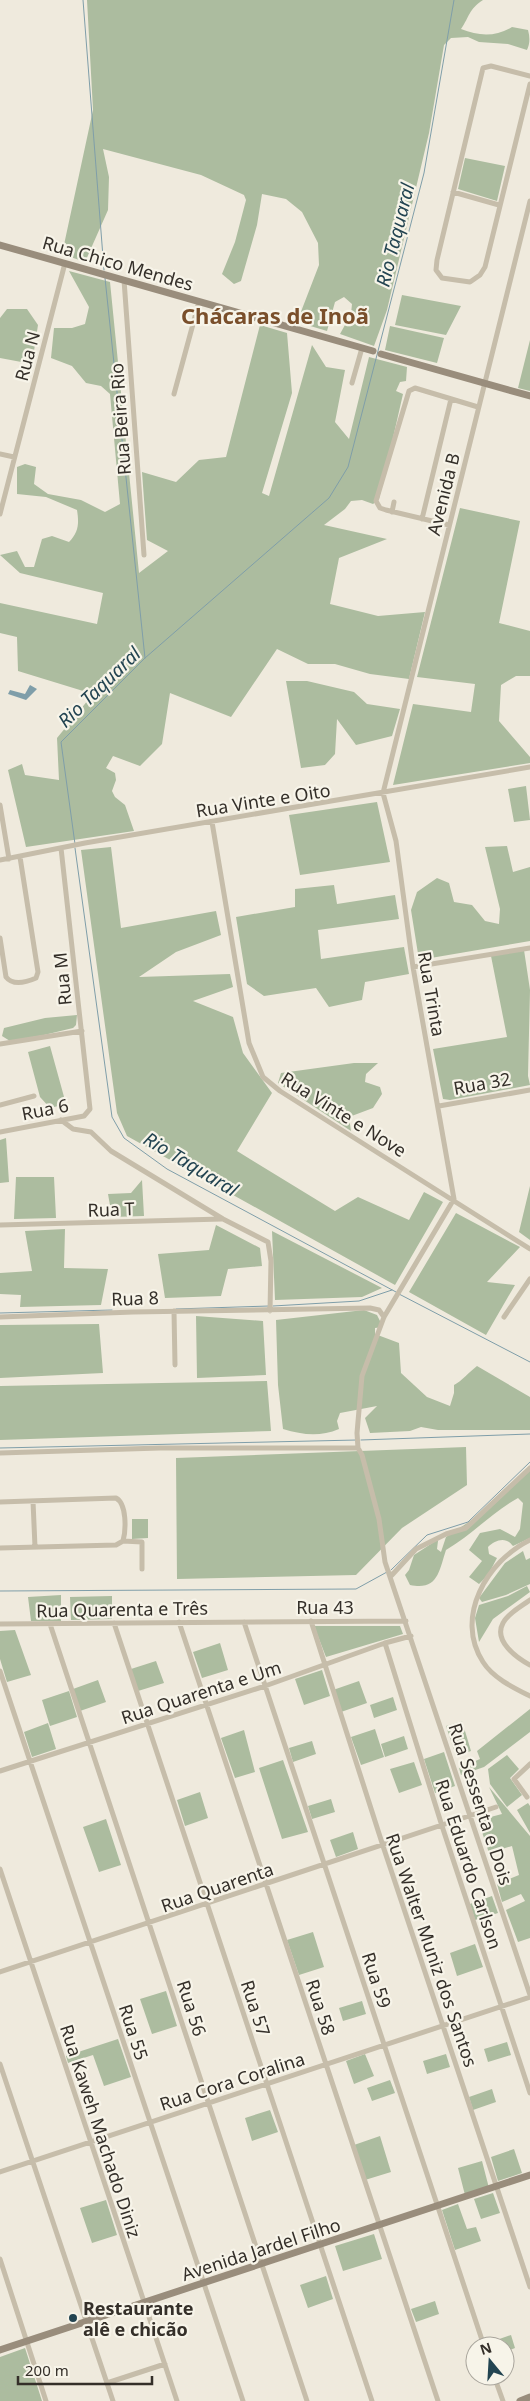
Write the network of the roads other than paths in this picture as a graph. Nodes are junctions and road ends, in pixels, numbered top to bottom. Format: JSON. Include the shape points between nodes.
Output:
{"nodes":[{"id":1,"x":530,"y":76,"type":"edge"},
{"id":2,"x":530,"y":84,"type":"edge"},
{"id":3,"x":453,"y":192,"type":"junction"},
{"id":4,"x":530,"y":201,"type":"edge"},
{"id":5,"x":499,"y":205,"type":"junction"},
{"id":6,"x":0,"y":245,"type":"edge"},
{"id":7,"x":66,"y":263,"type":"junction"},
{"id":8,"x":124,"y":280,"type":"junction"},
{"id":9,"x":199,"y":302,"type":"junction"},
{"id":10,"x":362,"y":348,"type":"junction"},
{"id":11,"x":373,"y":351,"type":"dead end"},
{"id":12,"x":381,"y":354,"type":"dead end"},
{"id":13,"x":352,"y":383,"type":"dead end"},
{"id":14,"x":484,"y":384,"type":"junction"},
{"id":15,"x":174,"y":394,"type":"dead end"},
{"id":16,"x":530,"y":396,"type":"edge"},
{"id":17,"x":451,"y":399,"type":"junction"},
{"id":18,"x":478,"y":407,"type":"junction"},
{"id":19,"x":0,"y":454,"type":"edge"},
{"id":20,"x":14,"y":457,"type":"junction"},
{"id":21,"x":394,"y":502,"type":"dead end"},
{"id":22,"x":392,"y":512,"type":"junction"},
{"id":23,"x":0,"y":514,"type":"edge"},
{"id":24,"x":422,"y":520,"type":"junction"},
{"id":25,"x":450,"y":525,"type":"junction"},
{"id":26,"x":144,"y":555,"type":"dead end"},
{"id":27,"x":530,"y":767,"type":"edge"},
{"id":28,"x":383,"y":793,"type":"junction"},
{"id":29,"x":0,"y":805,"type":"edge"},
{"id":30,"x":212,"y":822,"type":"junction"},
{"id":31,"x":61,"y":848,"type":"junction"},
{"id":32,"x":20,"y":857,"type":"junction"},
{"id":33,"x":9,"y":859,"type":"junction"},
{"id":34,"x":0,"y":860,"type":"edge"},
{"id":35,"x":0,"y":938,"type":"edge"},
{"id":36,"x":530,"y":948,"type":"edge"},
{"id":37,"x":413,"y":967,"type":"junction"},
{"id":38,"x":82,"y":1031,"type":"junction"},
{"id":39,"x":0,"y":1044,"type":"edge"},
{"id":40,"x":530,"y":1090,"type":"edge"},
{"id":41,"x":34,"y":1096,"type":"dead end"},
{"id":42,"x":0,"y":1105,"type":"edge"},
{"id":43,"x":438,"y":1106,"type":"junction"},
{"id":44,"x":90,"y":1107,"type":"joint"},
{"id":45,"x":61,"y":1120,"type":"junction"},
{"id":46,"x":0,"y":1132,"type":"edge"},
{"id":47,"x":454,"y":1199,"type":"junction"},
{"id":48,"x":222,"y":1219,"type":"junction"},
{"id":49,"x":0,"y":1226,"type":"edge"},
{"id":50,"x":530,"y":1249,"type":"edge"},
{"id":51,"x":530,"y":1279,"type":"edge"},
{"id":52,"x":270,"y":1308,"type":"junction"},
{"id":53,"x":174,"y":1311,"type":"junction"},
{"id":54,"x":0,"y":1317,"type":"edge"},
{"id":55,"x":384,"y":1317,"type":"junction"},
{"id":56,"x":504,"y":1317,"type":"dead end"},
{"id":57,"x":175,"y":1365,"type":"dead end"},
{"id":58,"x":358,"y":1448,"type":"junction"},
{"id":59,"x":0,"y":1453,"type":"edge"},
{"id":60,"x":530,"y":1468,"type":"edge"},
{"id":61,"x":33,"y":1501,"type":"junction"},
{"id":62,"x":0,"y":1502,"type":"edge"},
{"id":63,"x":530,"y":1540,"type":"edge"},
{"id":64,"x":123,"y":1541,"type":"junction"},
{"id":65,"x":35,"y":1547,"type":"junction"},
{"id":66,"x":0,"y":1548,"type":"edge"},
{"id":67,"x":142,"y":1569,"type":"dead end"},
{"id":68,"x":388,"y":1570,"type":"junction"},
{"id":69,"x":530,"y":1600,"type":"edge"},
{"id":70,"x":311,"y":1621,"type":"junction"},
{"id":71,"x":406,"y":1621,"type":"junction"},
{"id":72,"x":179,"y":1622,"type":"junction"},
{"id":73,"x":244,"y":1622,"type":"junction"},
{"id":74,"x":114,"y":1623,"type":"junction"},
{"id":75,"x":0,"y":1624,"type":"edge"},
{"id":76,"x":50,"y":1624,"type":"junction"},
{"id":77,"x":411,"y":1636,"type":"junction"},
{"id":78,"x":384,"y":1643,"type":"junction"},
{"id":79,"x":529,"y":1663,"type":"edge"},
{"id":80,"x":323,"y":1664,"type":"junction"},
{"id":81,"x":0,"y":1671,"type":"edge"},
{"id":82,"x":265,"y":1686,"type":"junction"},
{"id":83,"x":530,"y":1696,"type":"edge"},
{"id":84,"x":206,"y":1704,"type":"junction"},
{"id":85,"x":148,"y":1724,"type":"junction"},
{"id":86,"x":89,"y":1743,"type":"junction"},
{"id":87,"x":30,"y":1762,"type":"junction"},
{"id":88,"x":530,"y":1764,"type":"edge"},
{"id":89,"x":0,"y":1771,"type":"edge"},
{"id":90,"x":527,"y":1797,"type":"dead end"},
{"id":91,"x":496,"y":1807,"type":"dead end"},
{"id":92,"x":470,"y":1815,"type":"junction"},
{"id":93,"x":442,"y":1826,"type":"junction"},
{"id":94,"x":383,"y":1846,"type":"junction"},
{"id":95,"x":324,"y":1865,"type":"junction"},
{"id":96,"x":0,"y":1869,"type":"edge"},
{"id":97,"x":266,"y":1885,"type":"junction"},
{"id":98,"x":208,"y":1904,"type":"junction"},
{"id":99,"x":149,"y":1924,"type":"junction"},
{"id":100,"x":90,"y":1942,"type":"junction"},
{"id":101,"x":31,"y":1962,"type":"junction"},
{"id":102,"x":0,"y":1972,"type":"edge"},
{"id":103,"x":530,"y":1996,"type":"edge"},
{"id":104,"x":501,"y":2007,"type":"junction"},
{"id":105,"x":443,"y":2026,"type":"junction"},
{"id":106,"x":384,"y":2046,"type":"junction"},
{"id":107,"x":0,"y":2064,"type":"edge"},
{"id":108,"x":326,"y":2065,"type":"junction"},
{"id":109,"x":267,"y":2084,"type":"junction"},
{"id":110,"x":530,"y":2092,"type":"edge"},
{"id":111,"x":208,"y":2104,"type":"junction"},
{"id":112,"x":150,"y":2123,"type":"junction"},
{"id":113,"x":90,"y":2142,"type":"junction"},
{"id":114,"x":32,"y":2162,"type":"junction"},
{"id":115,"x":0,"y":2172,"type":"edge"},
{"id":116,"x":530,"y":2175,"type":"edge"},
{"id":117,"x":497,"y":2186,"type":"junction"},
{"id":118,"x":438,"y":2207,"type":"junction"},
{"id":119,"x":380,"y":2226,"type":"junction"},
{"id":120,"x":321,"y":2245,"type":"junction"},
{"id":121,"x":0,"y":2259,"type":"edge"},
{"id":122,"x":262,"y":2265,"type":"junction"},
{"id":123,"x":204,"y":2284,"type":"junction"},
{"id":124,"x":530,"y":2288,"type":"edge"},
{"id":125,"x":144,"y":2302,"type":"junction"},
{"id":126,"x":86,"y":2322,"type":"junction"},
{"id":127,"x":481,"y":2336,"type":"edge"},
{"id":128,"x":27,"y":2341,"type":"junction"},
{"id":129,"x":0,"y":2350,"type":"edge"},
{"id":130,"x":165,"y":2364,"type":"junction"},
{"id":131,"x":106,"y":2383,"type":"junction"},
{"id":132,"x":498,"y":2386,"type":"edge"},
{"id":133,"x":530,"y":2398,"type":"edge"},
{"id":134,"x":46,"y":2401,"type":"edge"},
{"id":135,"x":112,"y":2401,"type":"edge"},
{"id":136,"x":177,"y":2401,"type":"edge"},
{"id":137,"x":243,"y":2401,"type":"edge"},
{"id":138,"x":308,"y":2401,"type":"edge"},
{"id":139,"x":372,"y":2401,"type":"edge"},
{"id":140,"x":438,"y":2401,"type":"edge"},
{"id":141,"x":503,"y":2401,"type":"edge"},
{"id":142,"x":520,"y":2401,"type":"edge"}],
"edges":[{"from":1,"to":3,"type":"street","via":[[491,66],[484,68]]},
{"from":2,"to":5,"type":"street"},
{"from":3,"to":5,"type":"street"},
{"from":3,"to":5,"type":"street","via":[[436,266],[442,278],[470,282],[480,275],[485,267]]},
{"from":4,"to":14,"type":"street","name":"Avenida B"},
{"from":6,"to":7,"type":"main road","name":"Rua Chico Mendes"},
{"from":7,"to":8,"type":"main road","name":"Rua Chico Mendes"},
{"from":7,"to":20,"type":"street","name":"Rua N"},
{"from":8,"to":9,"type":"main road","name":"Rua Chico Mendes"},
{"from":8,"to":26,"type":"street","name":"Rua Beira Rio"},
{"from":9,"to":10,"type":"main road","name":"Rua Chico Mendes"},
{"from":9,"to":15,"type":"street"},
{"from":10,"to":11,"type":"main road","name":"Rua Chico Mendes"},
{"from":10,"to":13,"type":"street"},
{"from":12,"to":14,"type":"main road"},
{"from":14,"to":16,"type":"main road"},
{"from":14,"to":18,"type":"street","name":"Avenida B"},
{"from":17,"to":18,"type":"street"},
{"from":17,"to":22,"type":"street","via":[[415,388],[408,391],[376,501],[380,508]]},
{"from":17,"to":24,"type":"street"},
{"from":18,"to":25,"type":"street","name":"Avenida B"},
{"from":19,"to":20,"type":"street"},
{"from":20,"to":23,"type":"street","name":"Rua N"},
{"from":21,"to":22,"type":"street"},
{"from":22,"to":24,"type":"street"},
{"from":24,"to":25,"type":"street"},
{"from":25,"to":28,"type":"street","name":"Avenida B"},
{"from":27,"to":28,"type":"street","name":"Rua Vinte e Oito"},
{"from":28,"to":30,"type":"street","name":"Rua Vinte e Oito"},
{"from":28,"to":37,"type":"street","name":"Rua Trinta","via":[[396,841]]},
{"from":29,"to":33,"type":"street"},
{"from":30,"to":31,"type":"street","name":"Rua Vinte e Oito"},
{"from":30,"to":47,"type":"street","name":"Rua Vinte e Nove","via":[[249,1043],[259,1070],[280,1091]]},
{"from":31,"to":32,"type":"street","name":"Rua Vinte e Oito"},
{"from":31,"to":38,"type":"street","name":"Rua M"},
{"from":32,"to":33,"type":"street","name":"Rua Vinte e Oito"},
{"from":32,"to":35,"type":"street","via":[[38,972],[36,978],[17,982],[6,977]]},
{"from":33,"to":34,"type":"street","name":"Rua Vinte e Oito"},
{"from":36,"to":37,"type":"street"},
{"from":37,"to":43,"type":"street","name":"Rua Trinta"},
{"from":38,"to":39,"type":"street"},
{"from":38,"to":44,"type":"street","name":"Rua M"},
{"from":40,"to":43,"type":"street","name":"Rua 32"},
{"from":41,"to":42,"type":"street"},
{"from":43,"to":47,"type":"street","name":"Rua Trinta"},
{"from":44,"to":45,"type":"street","name":"Rua 6","via":[[84,1116]]},
{"from":45,"to":46,"type":"street","name":"Rua 6"},
{"from":45,"to":48,"type":"street","via":[[73,1129],[91,1132],[110,1151]]},
{"from":47,"to":50,"type":"street","name":"Rua Vinte e Nove"},
{"from":47,"to":55,"type":"street","name":"Rua Sessenta e Dois"},
{"from":48,"to":49,"type":"street","name":"Rua T"},
{"from":48,"to":52,"type":"street","via":[[269,1245]]},
{"from":51,"to":56,"type":"street"},
{"from":52,"to":53,"type":"street","name":"Rua 8"},
{"from":52,"to":55,"type":"street","name":"Rua 8","via":[[370,1308],[379,1310]]},
{"from":53,"to":54,"type":"street","name":"Rua 8"},
{"from":53,"to":57,"type":"street"},
{"from":55,"to":58,"type":"street","name":"Rua Sessenta e Dois","via":[[362,1376]]},
{"from":58,"to":59,"type":"street","via":[[160,1448]]},
{"from":58,"to":68,"type":"street","name":"Rua Sessenta e Dois","via":[[379,1519]]},
{"from":60,"to":68,"type":"street","via":[[466,1528],[416,1549],[392,1575]]},
{"from":61,"to":62,"type":"street"},
{"from":61,"to":64,"type":"street","via":[[116,1498],[123,1506]]},
{"from":61,"to":65,"type":"street"},
{"from":63,"to":83,"type":"street","via":[[513,1550],[491,1571],[476,1600],[472,1622],[483,1663],[505,1682]]},
{"from":64,"to":65,"type":"street","via":[[105,1546]]},
{"from":64,"to":67,"type":"street","via":[[142,1542]]},
{"from":65,"to":66,"type":"street"},
{"from":68,"to":71,"type":"street","name":"Rua Sessenta e Dois"},
{"from":69,"to":79,"type":"street","via":[[506,1619],[501,1629],[509,1650]]},
{"from":70,"to":71,"type":"street","name":"Rua 43"},
{"from":70,"to":73,"type":"street","name":"Rua 43"},
{"from":70,"to":80,"type":"street","name":"Rua Walter Muniz dos Santos"},
{"from":71,"to":77,"type":"street","name":"Rua Sessenta e Dois"},
{"from":72,"to":73,"type":"street","name":"Rua Quarenta e Três"},
{"from":72,"to":74,"type":"street","name":"Rua Quarenta e Três"},
{"from":72,"to":84,"type":"street","name":"Rua 58"},
{"from":73,"to":82,"type":"street","name":"Rua 59"},
{"from":74,"to":76,"type":"street","name":"Rua Quarenta e Três"},
{"from":74,"to":85,"type":"street","name":"Rua 57"},
{"from":75,"to":76,"type":"street","name":"Rua Quarenta e Três"},
{"from":76,"to":86,"type":"street","name":"Rua 56"},
{"from":77,"to":78,"type":"street","name":"Rua Quarenta e Um"},
{"from":77,"to":92,"type":"street","name":"Rua Sessenta e Dois"},
{"from":78,"to":80,"type":"street","name":"Rua Quarenta e Um"},
{"from":78,"to":93,"type":"street","name":"Rua Eduardo Carlson"},
{"from":80,"to":82,"type":"street","name":"Rua Quarenta e Um"},
{"from":80,"to":94,"type":"street","name":"Rua Walter Muniz dos Santos"},
{"from":81,"to":87,"type":"street","name":"Rua 55"},
{"from":82,"to":84,"type":"street","name":"Rua Quarenta e Um"},
{"from":82,"to":95,"type":"street","name":"Rua 59"},
{"from":84,"to":85,"type":"street","name":"Rua Quarenta e Um"},
{"from":84,"to":97,"type":"street","name":"Rua 58"},
{"from":85,"to":86,"type":"street","name":"Rua Quarenta e Um"},
{"from":85,"to":98,"type":"street","name":"Rua 57"},
{"from":86,"to":87,"type":"street","name":"Rua Quarenta e Um"},
{"from":86,"to":99,"type":"street","name":"Rua 56"},
{"from":87,"to":89,"type":"street","name":"Rua Quarenta e Um"},
{"from":87,"to":100,"type":"street","name":"Rua 55"},
{"from":88,"to":90,"type":"street","via":[[514,1779]]},
{"from":91,"to":92,"type":"street","name":"Rua Quarenta"},
{"from":92,"to":93,"type":"street","name":"Rua Quarenta"},
{"from":92,"to":103,"type":"street","name":"Rua Sessenta e Dois"},
{"from":93,"to":94,"type":"street","name":"Rua Quarenta"},
{"from":93,"to":104,"type":"street","name":"Rua Eduardo Carlson"},
{"from":94,"to":95,"type":"street","name":"Rua Quarenta"},
{"from":94,"to":105,"type":"street","name":"Rua Walter Muniz dos Santos"},
{"from":95,"to":97,"type":"street","name":"Rua Quarenta"},
{"from":95,"to":106,"type":"street","name":"Rua 59"},
{"from":96,"to":101,"type":"street","name":"Rua Kaweh Machado Diniz"},
{"from":97,"to":98,"type":"street","name":"Rua Quarenta"},
{"from":97,"to":108,"type":"street","name":"Rua 58"},
{"from":98,"to":99,"type":"street","name":"Rua Quarenta"},
{"from":98,"to":109,"type":"street","name":"Rua 57"},
{"from":99,"to":100,"type":"street","name":"Rua Quarenta"},
{"from":99,"to":111,"type":"street","name":"Rua 56"},
{"from":100,"to":101,"type":"street","name":"Rua Quarenta"},
{"from":100,"to":112,"type":"street","name":"Rua 55"},
{"from":101,"to":102,"type":"street","name":"Rua Quarenta"},
{"from":101,"to":113,"type":"street","name":"Rua Kaweh Machado Diniz"},
{"from":103,"to":104,"type":"street","name":"Rua Cora Coralina"},
{"from":104,"to":105,"type":"street","name":"Rua Cora Coralina"},
{"from":104,"to":110,"type":"street","name":"Rua Eduardo Carlson"},
{"from":105,"to":106,"type":"street","name":"Rua Cora Coralina"},
{"from":105,"to":117,"type":"street","name":"Rua Walter Muniz dos Santos"},
{"from":106,"to":108,"type":"street","name":"Rua Cora Coralina"},
{"from":106,"to":118,"type":"street","name":"Rua 59"},
{"from":107,"to":114,"type":"street"},
{"from":108,"to":109,"type":"street","name":"Rua Cora Coralina"},
{"from":108,"to":119,"type":"street","name":"Rua 58"},
{"from":109,"to":111,"type":"street","name":"Rua Cora Coralina"},
{"from":109,"to":120,"type":"street","name":"Rua 57"},
{"from":111,"to":112,"type":"street","name":"Rua Cora Coralina"},
{"from":111,"to":122,"type":"street","name":"Rua 56"},
{"from":112,"to":113,"type":"street","name":"Rua Cora Coralina"},
{"from":112,"to":123,"type":"street","name":"Rua 55"},
{"from":113,"to":114,"type":"street","name":"Rua Cora Coralina"},
{"from":113,"to":125,"type":"street","name":"Rua Kaweh Machado Diniz"},
{"from":114,"to":115,"type":"street","name":"Rua Cora Coralina"},
{"from":114,"to":126,"type":"street"},
{"from":116,"to":117,"type":"main road","name":"Avenida Jardel Filho"},
{"from":117,"to":118,"type":"main road","name":"Avenida Jardel Filho"},
{"from":117,"to":124,"type":"street","name":"Rua Walter Muniz dos Santos"},
{"from":118,"to":119,"type":"main road","name":"Avenida Jardel Filho"},
{"from":118,"to":127,"type":"street","name":"Rua 59"},
{"from":119,"to":120,"type":"main road","name":"Avenida Jardel Filho"},
{"from":119,"to":140,"type":"street","name":"Rua 58"},
{"from":120,"to":122,"type":"main road","name":"Avenida Jardel Filho"},
{"from":120,"to":139,"type":"street","name":"Rua 57"},
{"from":121,"to":128,"type":"street"},
{"from":122,"to":123,"type":"main road","name":"Avenida Jardel Filho"},
{"from":122,"to":138,"type":"street","name":"Rua 56"},
{"from":123,"to":125,"type":"main road","name":"Avenida Jardel Filho"},
{"from":123,"to":137,"type":"street","name":"Rua 55"},
{"from":125,"to":126,"type":"main road","name":"Avenida Jardel Filho"},
{"from":125,"to":130,"type":"street","name":"Rua Kaweh Machado Diniz"},
{"from":126,"to":128,"type":"main road","name":"Avenida Jardel Filho"},
{"from":126,"to":131,"type":"street"},
{"from":128,"to":129,"type":"main road","name":"Avenida Jardel Filho"},
{"from":128,"to":134,"type":"street"},
{"from":130,"to":131,"type":"street"},
{"from":130,"to":136,"type":"street","name":"Rua Kaweh Machado Diniz"},
{"from":131,"to":135,"type":"street"},
{"from":132,"to":141,"type":"street"},
{"from":133,"to":142,"type":"main road"}]}
